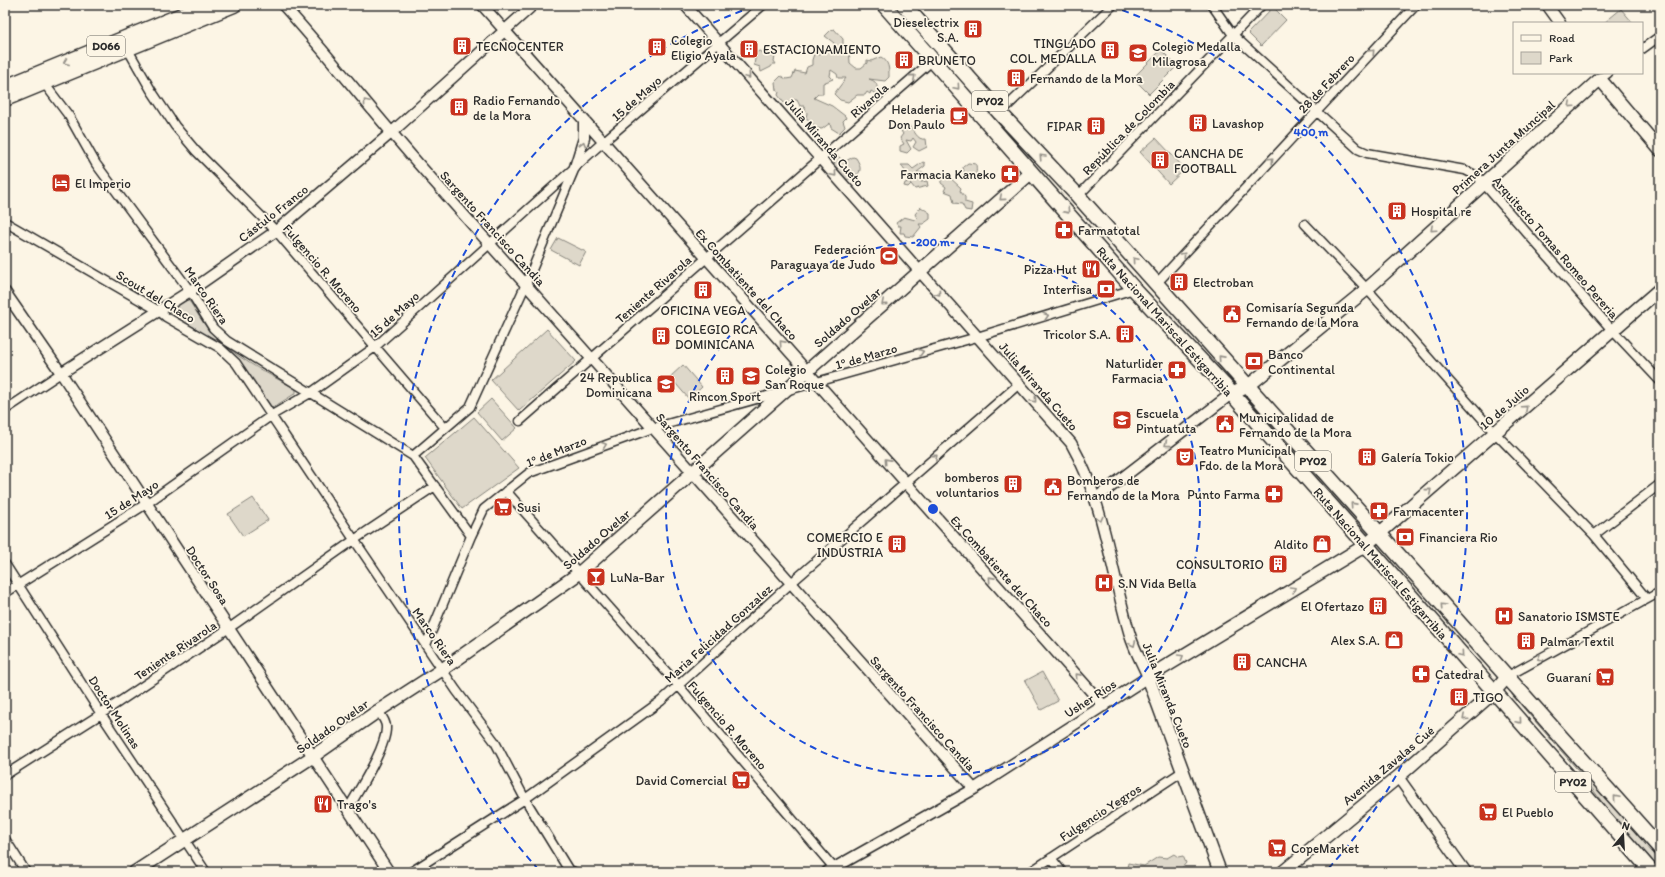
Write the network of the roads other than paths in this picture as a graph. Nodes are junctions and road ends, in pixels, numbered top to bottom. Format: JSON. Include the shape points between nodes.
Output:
{"nodes":[{"id":1,"x":234,"y":5,"type":"edge"},
{"id":2,"x":283,"y":5,"type":"edge"},
{"id":3,"x":482,"y":5,"type":"edge"},
{"id":4,"x":533,"y":5,"type":"edge"},
{"id":5,"x":685,"y":5,"type":"edge"},
{"id":6,"x":763,"y":5,"type":"edge"},
{"id":7,"x":884,"y":5,"type":"edge"},
{"id":8,"x":904,"y":5,"type":"edge"},
{"id":9,"x":1113,"y":5,"type":"edge"},
{"id":10,"x":1212,"y":5,"type":"edge"},
{"id":11,"x":1262,"y":5,"type":"edge"},
{"id":12,"x":1416,"y":5,"type":"edge"},
{"id":13,"x":1547,"y":5,"type":"edge"},
{"id":14,"x":199,"y":6,"type":"edge"},
{"id":15,"x":1559,"y":22,"type":"edge"},
{"id":16,"x":504,"y":30,"type":"junction"},
{"id":17,"x":1233,"y":35,"type":"junction"},
{"id":18,"x":1660,"y":36,"type":"edge"},
{"id":19,"x":719,"y":43,"type":"junction"},
{"id":20,"x":127,"y":48,"type":"junction"},
{"id":21,"x":1643,"y":48,"type":"edge"},
{"id":22,"x":933,"y":60,"type":"junction"},
{"id":23,"x":1601,"y":75,"type":"edge"},
{"id":24,"x":44,"y":82,"type":"junction"},
{"id":25,"x":5,"y":87,"type":"edge"},
{"id":26,"x":5,"y":99,"type":"edge"},
{"id":27,"x":1317,"y":111,"type":"junction"},
{"id":28,"x":1000,"y":114,"type":"junction"},
{"id":29,"x":584,"y":120,"type":"junction"},
{"id":30,"x":391,"y":132,"type":"junction"},
{"id":31,"x":603,"y":142,"type":"junction"},
{"id":32,"x":1660,"y":150,"type":"edge"},
{"id":33,"x":820,"y":158,"type":"junction"},
{"id":34,"x":575,"y":167,"type":"junction"},
{"id":35,"x":1032,"y":172,"type":"junction"},
{"id":36,"x":1061,"y":178,"type":"junction"},
{"id":37,"x":1484,"y":183,"type":"junction"},
{"id":38,"x":1048,"y":190,"type":"junction"},
{"id":39,"x":1078,"y":196,"type":"junction"},
{"id":40,"x":5,"y":222,"type":"edge"},
{"id":41,"x":1305,"y":224,"type":"dead end"},
{"id":42,"x":276,"y":231,"type":"junction"},
{"id":43,"x":489,"y":244,"type":"junction"},
{"id":44,"x":706,"y":258,"type":"junction"},
{"id":45,"x":920,"y":271,"type":"junction"},
{"id":46,"x":526,"y":284,"type":"junction"},
{"id":47,"x":1156,"y":284,"type":"junction"},
{"id":48,"x":1367,"y":289,"type":"junction"},
{"id":49,"x":1660,"y":289,"type":"edge"},
{"id":50,"x":1134,"y":290,"type":"junction"},
{"id":51,"x":190,"y":291,"type":"junction"},
{"id":52,"x":5,"y":292,"type":"edge"},
{"id":53,"x":159,"y":310,"type":"junction"},
{"id":54,"x":1612,"y":330,"type":"junction"},
{"id":55,"x":977,"y":337,"type":"junction"},
{"id":56,"x":375,"y":347,"type":"junction"},
{"id":57,"x":592,"y":358,"type":"junction"},
{"id":58,"x":807,"y":371,"type":"junction"},
{"id":59,"x":61,"y":373,"type":"junction"},
{"id":60,"x":1660,"y":381,"type":"edge"},
{"id":61,"x":817,"y":382,"type":"junction"},
{"id":62,"x":1019,"y":384,"type":"junction"},
{"id":63,"x":1247,"y":387,"type":"junction"},
{"id":64,"x":785,"y":390,"type":"junction"},
{"id":65,"x":312,"y":392,"type":"junction"},
{"id":66,"x":1231,"y":394,"type":"junction"},
{"id":67,"x":5,"y":410,"type":"edge"},
{"id":68,"x":272,"y":415,"type":"junction"},
{"id":69,"x":520,"y":421,"type":"dead end"},
{"id":70,"x":445,"y":428,"type":"junction"},
{"id":71,"x":653,"y":428,"type":"junction"},
{"id":72,"x":1496,"y":434,"type":"junction"},
{"id":73,"x":413,"y":456,"type":"junction"},
{"id":74,"x":692,"y":474,"type":"junction"},
{"id":75,"x":905,"y":482,"type":"junction"},
{"id":76,"x":1660,"y":484,"type":"edge"},
{"id":77,"x":435,"y":486,"type":"junction"},
{"id":78,"x":506,"y":491,"type":"junction"},
{"id":79,"x":1095,"y":499,"type":"junction"},
{"id":80,"x":146,"y":504,"type":"junction"},
{"id":81,"x":1378,"y":535,"type":"junction"},
{"id":82,"x":1594,"y":535,"type":"junction"},
{"id":83,"x":471,"y":536,"type":"junction"},
{"id":84,"x":354,"y":540,"type":"junction"},
{"id":85,"x":1366,"y":545,"type":"junction"},
{"id":86,"x":5,"y":564,"type":"edge"},
{"id":87,"x":578,"y":574,"type":"junction"},
{"id":88,"x":18,"y":584,"type":"junction"},
{"id":89,"x":790,"y":584,"type":"junction"},
{"id":90,"x":1660,"y":592,"type":"edge"},
{"id":91,"x":5,"y":593,"type":"edge"},
{"id":92,"x":1647,"y":599,"type":"junction"},
{"id":93,"x":228,"y":628,"type":"junction"},
{"id":94,"x":426,"y":645,"type":"junction"},
{"id":95,"x":443,"y":669,"type":"junction"},
{"id":96,"x":1508,"y":676,"type":"junction"},
{"id":97,"x":1148,"y":677,"type":"junction"},
{"id":98,"x":678,"y":685,"type":"junction"},
{"id":99,"x":1494,"y":692,"type":"junction"},
{"id":100,"x":1104,"y":706,"type":"junction"},
{"id":101,"x":378,"y":710,"type":"junction"},
{"id":102,"x":101,"y":714,"type":"junction"},
{"id":103,"x":312,"y":757,"type":"junction"},
{"id":104,"x":1183,"y":771,"type":"junction"},
{"id":105,"x":5,"y":775,"type":"edge"},
{"id":106,"x":1398,"y":777,"type":"junction"},
{"id":107,"x":974,"y":789,"type":"junction"},
{"id":108,"x":525,"y":799,"type":"junction"},
{"id":109,"x":348,"y":809,"type":"junction"},
{"id":110,"x":185,"y":839,"type":"junction"},
{"id":111,"x":5,"y":840,"type":"edge"},
{"id":112,"x":1660,"y":848,"type":"edge"},
{"id":113,"x":1051,"y":858,"type":"junction"},
{"id":114,"x":831,"y":870,"type":"edge"},
{"id":115,"x":26,"y":872,"type":"edge"},
{"id":116,"x":135,"y":872,"type":"edge"},
{"id":117,"x":206,"y":872,"type":"edge"},
{"id":118,"x":389,"y":872,"type":"edge"},
{"id":119,"x":411,"y":872,"type":"edge"},
{"id":120,"x":574,"y":872,"type":"edge"},
{"id":121,"x":1030,"y":872,"type":"edge"},
{"id":122,"x":1062,"y":872,"type":"edge"},
{"id":123,"x":1220,"y":872,"type":"edge"},
{"id":124,"x":1283,"y":872,"type":"edge"},
{"id":125,"x":1466,"y":872,"type":"edge"},
{"id":126,"x":1652,"y":872,"type":"edge"}],
"edges":[{"from":1,"to":20,"type":"highway","number":"D066"},
{"from":30,"to":2,"type":"street","name":"Sargento Francisco Candia","one_way":true},
{"from":3,"to":16,"type":"street","name":"Ex Combatiente del Chaco"},
{"from":4,"to":16,"type":"street","name":"Cástulo Franco"},
{"from":5,"to":19,"type":"street","name":"Julia Miranda Cueto"},
{"from":6,"to":19,"type":"street","name":"15 de Mayo"},
{"from":7,"to":22,"type":"highway","name":"Ruta Nacional Mariscal Estigarribia","number":"PY02"},
{"from":8,"to":28,"type":"highway","name":"Ruta Nacional Mariscal Estigarribia","number":"PY02"},
{"from":9,"to":28,"type":"street"},
{"from":10,"to":17,"type":"street","name":"Arquitecto Tomas Romeo Pereria"},
{"from":11,"to":17,"type":"street","name":"República de Colombia"},
{"from":27,"to":12,"type":"street","name":"28 de Febrero","one_way":true},
{"from":13,"to":15,"type":"street"},
{"from":14,"to":25,"type":"highway","number":"D066","one_way":true},
{"from":16,"to":29,"type":"street","name":"Ex Combatiente del Chaco"},
{"from":16,"to":30,"type":"street","name":"Cástulo Franco"},
{"from":17,"to":27,"type":"street","name":"Arquitecto Tomas Romeo Pereria"},
{"from":17,"to":39,"type":"street","name":"República de Colombia"},
{"from":18,"to":21,"type":"street"},
{"from":19,"to":31,"type":"street","name":"15 de Mayo"},
{"from":19,"to":33,"type":"street","name":"Julia Miranda Cueto","one_way":true},
{"from":20,"to":24,"type":"highway","number":"D066"},
{"from":20,"to":42,"type":"street","name":"Fulgencio R. Moreno","via":[[175,126],[196,151]]},
{"from":33,"to":22,"type":"street","name":"Rivarola","one_way":true},
{"from":22,"to":35,"type":"highway","name":"Ruta Nacional Mariscal Estigarribia","number":"PY02","one_way":true},
{"from":23,"to":32,"type":"main road"},
{"from":23,"to":37,"type":"main road","name":"Primera Junta Muncipal","one_way":true},
{"from":24,"to":26,"type":"highway","number":"D066"},
{"from":24,"to":51,"type":"street","name":"Marco Riera","via":[[69,116],[96,164]]},
{"from":27,"to":37,"type":"street","name":"Arquitecto Tomas Romeo Pereria","via":[[1358,149],[1367,153],[1466,170]]},
{"from":47,"to":27,"type":"street","name":"28 de Febrero","one_way":true},
{"from":36,"to":28,"type":"highway","name":"Ruta Nacional Mariscal Estigarribia","number":"PY02","one_way":true},
{"from":29,"to":31,"type":"street","name":"Ex Combatiente del Chaco"},
{"from":34,"to":29,"type":"street","one_way":true,"via":[[584,138]]},
{"from":30,"to":42,"type":"street","name":"Cástulo Franco"},
{"from":30,"to":43,"type":"street","name":"Sargento Francisco Candia"},
{"from":31,"to":34,"type":"street","name":"15 de Mayo"},
{"from":31,"to":44,"type":"street","name":"Ex Combatiente del Chaco"},
{"from":33,"to":44,"type":"street","name":"Teniente Rivarola"},
{"from":33,"to":45,"type":"street","name":"Julia Miranda Cueto","one_way":true},
{"from":34,"to":43,"type":"street","name":"15 de Mayo"},
{"from":34,"to":46,"type":"street"},
{"from":35,"to":38,"type":"highway","name":"Ruta Nacional Mariscal Estigarribia","number":"PY02"},
{"from":35,"to":45,"type":"main road","name":"Soldado Ovelar","one_way":true},
{"from":36,"to":38,"type":"highway"},
{"from":36,"to":39,"type":"highway","name":"Ruta Nacional Mariscal Estigarribia","number":"PY02"},
{"from":37,"to":48,"type":"main road","name":"Primera Junta Muncipal","one_way":true},
{"from":37,"to":54,"type":"street","name":"Arquitecto Tomas Romeo Pereria"},
{"from":38,"to":50,"type":"highway","name":"Ruta Nacional Mariscal Estigarribia","number":"PY02","one_way":true},
{"from":47,"to":39,"type":"highway","name":"Ruta Nacional Mariscal Estigarribia","number":"PY02","one_way":true},
{"from":40,"to":53,"type":"street","name":"Scout del Chaco"},
{"from":41,"to":48,"type":"street"},
{"from":42,"to":51,"type":"street","name":"Cástulo Franco"},
{"from":42,"to":56,"type":"street","name":"Fulgencio R. Moreno"},
{"from":43,"to":46,"type":"street","name":"Sargento Francisco Candia"},
{"from":43,"to":56,"type":"street","name":"15 de Mayo"},
{"from":44,"to":57,"type":"street","name":"Teniente Rivarola"},
{"from":58,"to":44,"type":"street","name":"Ex Combatiente del Chaco","one_way":true},
{"from":45,"to":55,"type":"street","name":"Julia Miranda Cueto","one_way":true},
{"from":45,"to":58,"type":"main road","name":"Soldado Ovelar","one_way":true},
{"from":46,"to":57,"type":"street","name":"Sargento Francisco Candia"},
{"from":46,"to":70,"type":"street","via":[[470,407]]},
{"from":63,"to":47,"type":"highway","name":"Ruta Nacional Mariscal Estigarribia","number":"PY02","one_way":true},
{"from":48,"to":63,"type":"main road","name":"Primera Junta Muncipal"},
{"from":48,"to":72,"type":"street"},
{"from":49,"to":54,"type":"main road","name":"10 de Julio"},
{"from":55,"to":50,"type":"street","name":"1º de Marzo","one_way":true},
{"from":50,"to":66,"type":"highway","name":"Ruta Nacional Mariscal Estigarribia","number":"PY02"},
{"from":51,"to":53,"type":"street","name":"Cástulo Franco"},
{"from":51,"to":65,"type":"street","name":"Marco Riera","via":[[213,328],[227,341]]},
{"from":52,"to":59,"type":"street","name":"Doctor Sosa"},
{"from":53,"to":59,"type":"street","name":"Cástulo Franco"},
{"from":53,"to":68,"type":"street","name":"Scout del Chaco","via":[[166,317],[220,348],[236,363]]},
{"from":54,"to":60,"type":"street","name":"Arquitecto Tomas Romeo Pereria"},
{"from":72,"to":54,"type":"main road","name":"10 de Julio","one_way":true},
{"from":61,"to":55,"type":"street","name":"1º de Marzo","one_way":true},
{"from":55,"to":62,"type":"street","name":"Julia Miranda Cueto"},
{"from":56,"to":65,"type":"street","name":"15 de Mayo"},
{"from":56,"to":70,"type":"street","name":"Fulgencio R. Moreno"},
{"from":57,"to":69,"type":"street","name":"Teniente Rivarola"},
{"from":57,"to":71,"type":"street","name":"Sargento Francisco Candia"},
{"from":58,"to":61,"type":"street","name":"Ex Combatiente del Chaco"},
{"from":58,"to":64,"type":"main road","name":"Soldado Ovelar"},
{"from":59,"to":67,"type":"street","name":"Cástulo Franco"},
{"from":59,"to":80,"type":"street","name":"Doctor Sosa"},
{"from":61,"to":64,"type":"street","name":"1º de Marzo"},
{"from":75,"to":61,"type":"street","name":"Ex Combatiente del Chaco","one_way":true},
{"from":75,"to":62,"type":"street","name":"Maria Felicidad Gonzalez","one_way":true},
{"from":62,"to":79,"type":"street","name":"Julia Miranda Cueto","one_way":true,"via":[[1071,443],[1081,461]]},
{"from":63,"to":66,"type":"main road","name":"Primera Junta Muncipal"},
{"from":81,"to":63,"type":"highway","name":"Ruta Nacional Mariscal Estigarribia","number":"PY02","one_way":true},
{"from":64,"to":71,"type":"street","name":"1º de Marzo"},
{"from":64,"to":74,"type":"main road","name":"Soldado Ovelar"},
{"from":65,"to":68,"type":"street","name":"15 de Mayo"},
{"from":65,"to":73,"type":"street","name":"Marco Riera"},
{"from":66,"to":79,"type":"street","one_way":true},
{"from":66,"to":85,"type":"highway","name":"Ruta Nacional Mariscal Estigarribia","number":"PY02"},
{"from":68,"to":80,"type":"street","name":"15 de Mayo"},
{"from":68,"to":84,"type":"street","name":"Marco Riera"},
{"from":70,"to":73,"type":"street"},
{"from":71,"to":74,"type":"street","name":"Sargento Francisco Candia"},
{"from":78,"to":71,"type":"street","name":"1º de Marzo","one_way":true,"via":[[529,473],[545,466]]},
{"from":81,"to":72,"type":"main road","name":"10 de Julio","one_way":true},
{"from":72,"to":82,"type":"street"},
{"from":73,"to":77,"type":"street"},
{"from":74,"to":87,"type":"main road","name":"Soldado Ovelar"},
{"from":74,"to":89,"type":"street","name":"Sargento Francisco Candia"},
{"from":75,"to":89,"type":"street","name":"Maria Felicidad Gonzalez"},
{"from":100,"to":75,"type":"street","name":"Ex Combatiente del Chaco","one_way":true},
{"from":76,"to":82,"type":"street"},
{"from":77,"to":83,"type":"street"},
{"from":77,"to":84,"type":"street","name":"Teniente Rivarola"},
{"from":78,"to":83,"type":"street","name":"1º de Marzo","via":[[484,509]]},
{"from":78,"to":87,"type":"street","name":"Fulgencio R. Moreno"},
{"from":79,"to":97,"type":"street","name":"Julia Miranda Cueto","one_way":true,"via":[[1130,637]]},
{"from":80,"to":88,"type":"street","name":"15 de Mayo"},
{"from":80,"to":93,"type":"street","name":"Doctor Sosa"},
{"from":81,"to":85,"type":"main road","name":"10 de Julio"},
{"from":96,"to":81,"type":"highway","name":"Ruta Nacional Mariscal Estigarribia","number":"PY02","one_way":true},
{"from":82,"to":92,"type":"street"},
{"from":83,"to":94,"type":"street","name":"1º de Marzo"},
{"from":84,"to":93,"type":"street","name":"Teniente Rivarola"},
{"from":84,"to":94,"type":"street","name":"Marco Riera"},
{"from":97,"to":85,"type":"main road","name":"Usher Ríos","one_way":true},
{"from":85,"to":99,"type":"highway","name":"Ruta Nacional Mariscal Estigarribia","number":"PY02","one_way":true},
{"from":86,"to":88,"type":"street","name":"Doctor Molinas"},
{"from":87,"to":95,"type":"main road","name":"Soldado Ovelar"},
{"from":87,"to":98,"type":"street","name":"Fulgencio R. Moreno"},
{"from":88,"to":91,"type":"street","name":"15 de Mayo"},
{"from":88,"to":102,"type":"street","name":"Doctor Molinas"},
{"from":89,"to":98,"type":"street","name":"Maria Felicidad Gonzalez"},
{"from":89,"to":107,"type":"street","name":"Sargento Francisco Candia"},
{"from":90,"to":92,"type":"street"},
{"from":92,"to":96,"type":"street","one_way":true},
{"from":93,"to":102,"type":"street","name":"Teniente Rivarola"},
{"from":93,"to":103,"type":"street","name":"Doctor Sosa"},
{"from":94,"to":95,"type":"street","name":"Marco Riera"},
{"from":95,"to":101,"type":"main road","name":"Soldado Ovelar"},
{"from":95,"to":108,"type":"street","name":"Marco Riera","via":[[495,742]]},
{"from":96,"to":99,"type":"main road","name":"Avenida Zavalas Cué"},
{"from":112,"to":96,"type":"highway","name":"Ruta Nacional Mariscal Estigarribia","number":"PY02","one_way":true},
{"from":97,"to":100,"type":"street","name":"Usher Ríos"},
{"from":97,"to":104,"type":"main road","name":"Julia Miranda Cueto"},
{"from":98,"to":108,"type":"street","name":"Maria Felicidad Gonzalez","via":[[661,701]]},
{"from":98,"to":114,"type":"street","name":"Fulgencio R. Moreno"},
{"from":99,"to":106,"type":"main road","name":"Avenida Zavalas Cué","one_way":true},
{"from":99,"to":126,"type":"highway","name":"Ruta Nacional Mariscal Estigarribia","number":"PY02","one_way":true},
{"from":100,"to":107,"type":"street","name":"Usher Ríos"},
{"from":101,"to":103,"type":"main road","name":"Soldado Ovelar"},
{"from":101,"to":109,"type":"street","via":[[385,723],[385,733],[370,772]]},
{"from":102,"to":105,"type":"street","name":"Teniente Rivarola"},
{"from":102,"to":110,"type":"street","name":"Doctor Molinas"},
{"from":103,"to":109,"type":"street","name":"Doctor Sosa"},
{"from":103,"to":110,"type":"main road","name":"Soldado Ovelar"},
{"from":104,"to":113,"type":"street","name":"Fulgencio Yegros"},
{"from":104,"to":123,"type":"main road","name":"Julia Miranda Cueto"},
{"from":106,"to":124,"type":"main road","name":"Avenida Zavalas Cué"},
{"from":106,"to":125,"type":"street"},
{"from":107,"to":114,"type":"street","name":"Usher Ríos"},
{"from":108,"to":119,"type":"street","name":"Maria Felicidad Gonzalez"},
{"from":108,"to":120,"type":"street","name":"Marco Riera","via":[[568,869]]},
{"from":109,"to":118,"type":"street","name":"Doctor Sosa"},
{"from":110,"to":116,"type":"main road","name":"Soldado Ovelar"},
{"from":110,"to":117,"type":"street","name":"Doctor Molinas"},
{"from":111,"to":115,"type":"street"},
{"from":113,"to":121,"type":"street","name":"Fulgencio Yegros"},
{"from":113,"to":122,"type":"street"}]}
